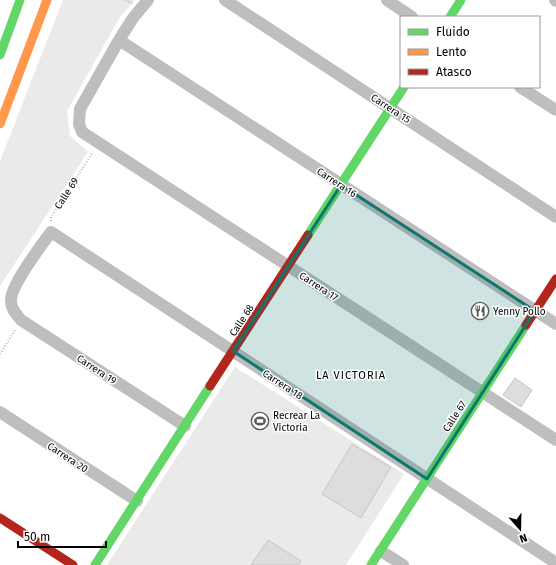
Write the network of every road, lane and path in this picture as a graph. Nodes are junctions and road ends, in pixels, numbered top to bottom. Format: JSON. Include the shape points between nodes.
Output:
{"nodes":[{"id":1,"x":20,"y":0,"type":"edge"},
{"id":2,"x":47,"y":0,"type":"edge"},
{"id":3,"x":148,"y":0,"type":"edge"},
{"id":4,"x":225,"y":0,"type":"edge"},
{"id":5,"x":387,"y":0,"type":"edge"},
{"id":6,"x":461,"y":0,"type":"edge"},
{"id":7,"x":411,"y":16,"type":"edge"},
{"id":8,"x":451,"y":16,"type":"edge"},
{"id":9,"x":119,"y":40,"type":"junction"},
{"id":10,"x":0,"y":55,"type":"edge"},
{"id":11,"x":403,"y":88,"type":"edge"},
{"id":12,"x":522,"y":88,"type":"edge"},
{"id":13,"x":391,"y":108,"type":"junction"},
{"id":14,"x":556,"y":110,"type":"edge"},
{"id":15,"x":0,"y":124,"type":"edge"},
{"id":16,"x":99,"y":143,"type":"junction"},
{"id":17,"x":341,"y":185,"type":"junction"},
{"id":18,"x":556,"y":217,"type":"edge"},
{"id":19,"x":51,"y":232,"type":"junction"},
{"id":20,"x":288,"y":266,"type":"junction"},
{"id":21,"x":556,"y":279,"type":"edge"},
{"id":22,"x":535,"y":311,"type":"junction"},
{"id":23,"x":21,"y":320,"type":"junction"},
{"id":24,"x":556,"y":324,"type":"edge"},
{"id":25,"x":233,"y":352,"type":"junction"},
{"id":26,"x":0,"y":354,"type":"edge"},
{"id":27,"x":482,"y":393,"type":"junction"},
{"id":28,"x":0,"y":412,"type":"edge"},
{"id":29,"x":185,"y":426,"type":"junction"},
{"id":30,"x":556,"y":440,"type":"edge"},
{"id":31,"x":427,"y":479,"type":"junction"},
{"id":32,"x":137,"y":501,"type":"junction"},
{"id":33,"x":0,"y":518,"type":"edge"},
{"id":34,"x":380,"y":550,"type":"junction"},
{"id":35,"x":556,"y":563,"type":"edge"},
{"id":36,"x":73,"y":565,"type":"edge"},
{"id":37,"x":95,"y":565,"type":"edge"},
{"id":38,"x":371,"y":565,"type":"edge"},
{"id":39,"x":403,"y":565,"type":"edge"}],
"edges":[{"from":1,"to":10,"type":"main road"},
{"from":2,"to":15,"type":"main road"},
{"from":3,"to":9,"type":"street"},
{"from":4,"to":13,"type":"street","name":"Carrera 15"},
{"from":5,"to":7,"type":"street"},
{"from":6,"to":8,"type":"main road"},
{"from":9,"to":16,"type":"street","name":"Carrera 17","via":[[80,109],[79,124],[82,132]]},
{"from":9,"to":17,"type":"street","name":"Carrera 16"},
{"from":11,"to":13,"type":"main road","name":"Calle 68"},
{"from":12,"to":14,"type":"street"},
{"from":13,"to":17,"type":"main road","name":"Calle 68"},
{"from":13,"to":18,"type":"street","name":"Carrera 15"},
{"from":16,"to":19,"type":"path","name":"Calle 69","via":[[51,217]]},
{"from":16,"to":20,"type":"street","name":"Carrera 17"},
{"from":17,"to":20,"type":"main road","name":"Calle 68"},
{"from":17,"to":22,"type":"street","name":"Carrera 16"},
{"from":19,"to":23,"type":"street","name":"Carrera 19","via":[[14,287],[10,301]]},
{"from":19,"to":25,"type":"street","name":"Carrera 18"},
{"from":20,"to":25,"type":"main road","name":"Calle 68"},
{"from":20,"to":27,"type":"street","name":"Carrera 17"},
{"from":21,"to":22,"type":"main road","name":"Calle 67"},
{"from":22,"to":24,"type":"street","name":"Carrera 16"},
{"from":22,"to":27,"type":"main road","name":"Calle 67"},
{"from":23,"to":26,"type":"path"},
{"from":23,"to":29,"type":"street","name":"Carrera 19"},
{"from":25,"to":29,"type":"main road","name":"Calle 68"},
{"from":25,"to":31,"type":"street","name":"Carrera 18"},
{"from":27,"to":30,"type":"street","name":"Carrera 17"},
{"from":27,"to":31,"type":"main road","name":"Calle 67"},
{"from":28,"to":32,"type":"street","name":"Carrera 20"},
{"from":29,"to":32,"type":"main road","name":"Calle 68"},
{"from":31,"to":34,"type":"main road","name":"Calle 67"},
{"from":31,"to":35,"type":"street","name":"Carrera 18"},
{"from":32,"to":37,"type":"main road","name":"Calle 68"},
{"from":33,"to":36,"type":"main road"},
{"from":34,"to":38,"type":"main road","name":"Calle 67"},
{"from":34,"to":39,"type":"street"}]}
